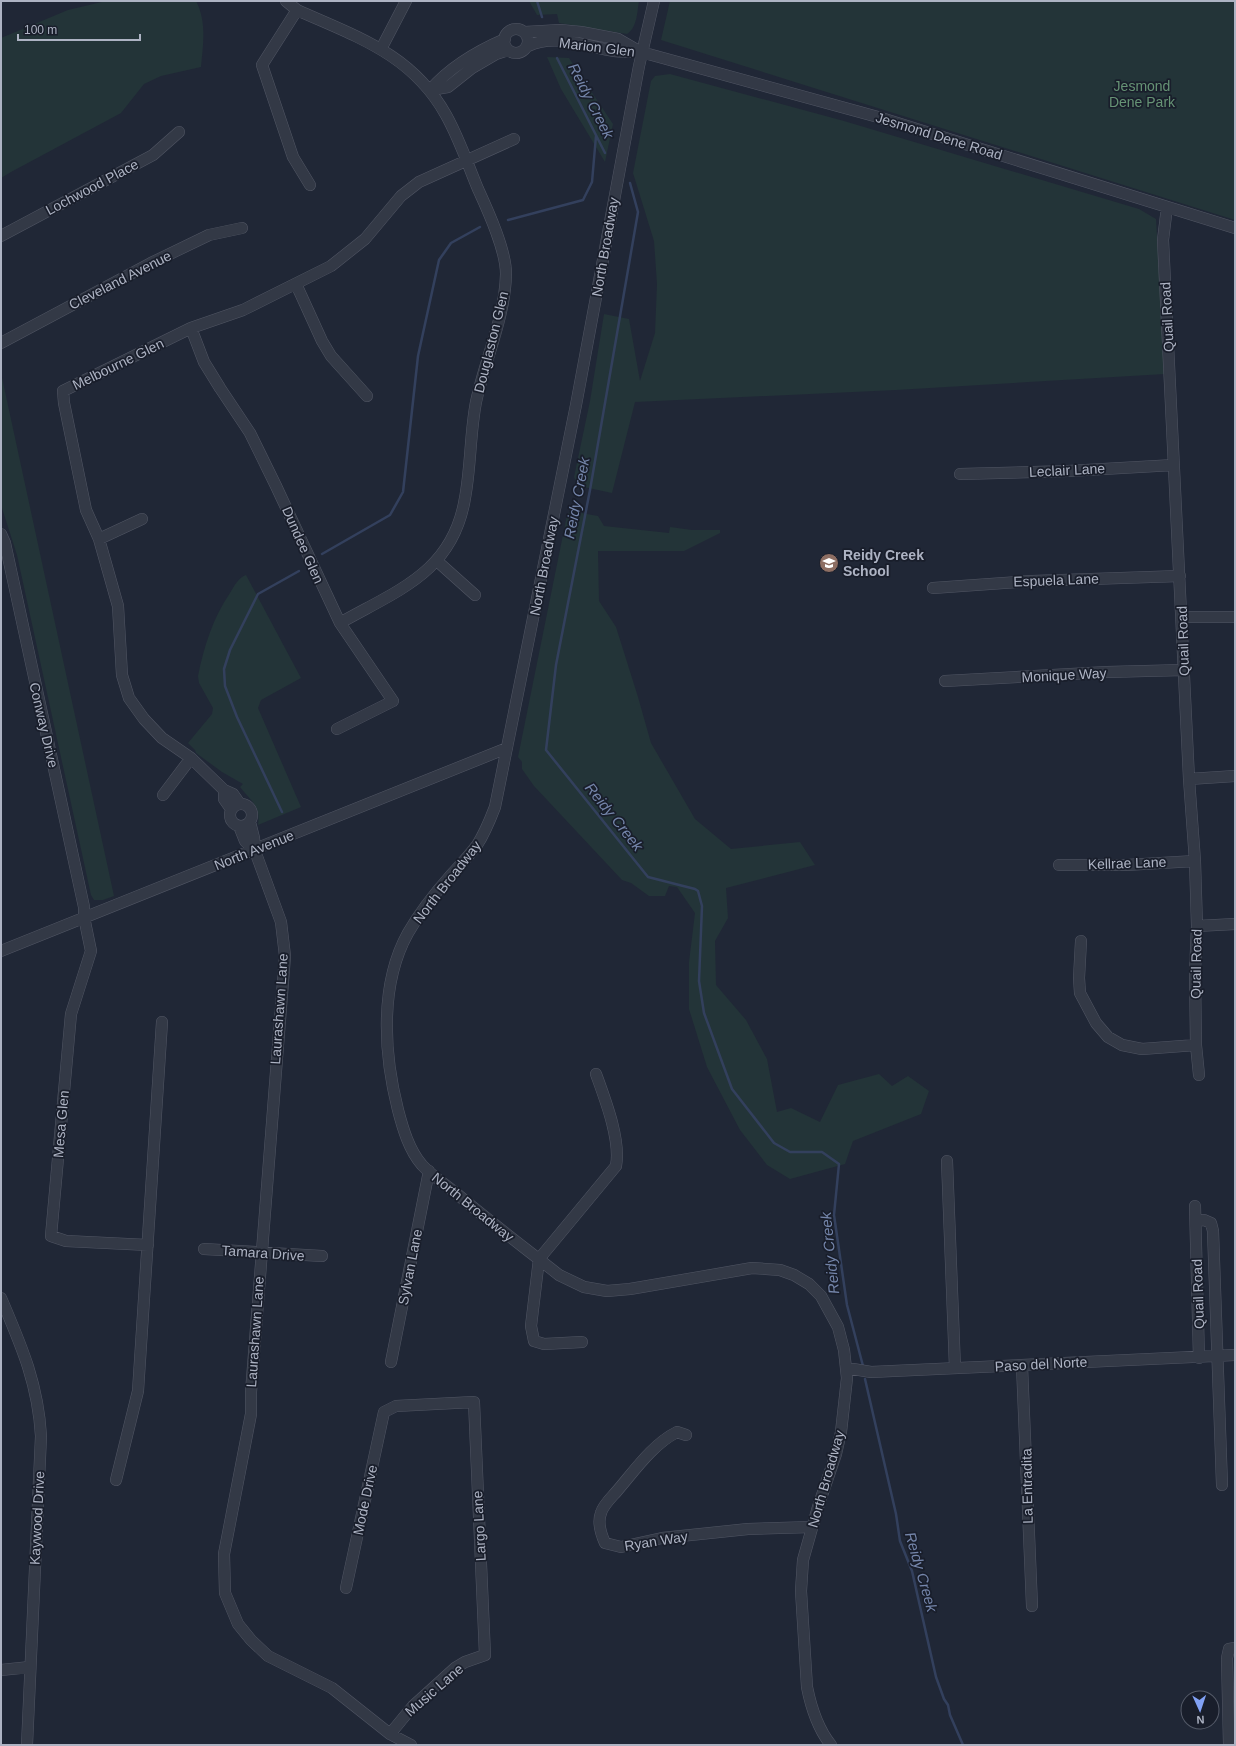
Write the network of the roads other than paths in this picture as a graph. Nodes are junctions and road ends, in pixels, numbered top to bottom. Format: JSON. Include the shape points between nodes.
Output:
{"nodes":[{"id":1,"x":286,"y":1,"type":"edge"},
{"id":2,"x":406,"y":1,"type":"edge"},
{"id":3,"x":654,"y":1,"type":"edge"},
{"id":4,"x":298,"y":10,"type":"junction"},
{"id":5,"x":525,"y":32,"type":"junction"},
{"id":6,"x":505,"y":39,"type":"junction"},
{"id":7,"x":528,"y":46,"type":"junction"},
{"id":8,"x":382,"y":49,"type":"junction"},
{"id":9,"x":508,"y":50,"type":"junction"},
{"id":10,"x":642,"y":52,"type":"junction"},
{"id":11,"x":430,"y":90,"type":"junction"},
{"id":12,"x":179,"y":132,"type":"dead end"},
{"id":13,"x":514,"y":139,"type":"dead end"},
{"id":14,"x":466,"y":161,"type":"junction"},
{"id":15,"x":310,"y":185,"type":"dead end"},
{"id":16,"x":1167,"y":207,"type":"junction"},
{"id":17,"x":242,"y":228,"type":"dead end"},
{"id":18,"x":1235,"y":228,"type":"edge"},
{"id":19,"x":1,"y":236,"type":"edge"},
{"id":20,"x":296,"y":284,"type":"junction"},
{"id":21,"x":191,"y":328,"type":"junction"},
{"id":22,"x":1,"y":343,"type":"edge"},
{"id":23,"x":367,"y":396,"type":"dead end"},
{"id":24,"x":1174,"y":465,"type":"junction"},
{"id":25,"x":960,"y":474,"type":"dead end"},
{"id":26,"x":142,"y":520,"type":"dead end"},
{"id":27,"x":1,"y":534,"type":"edge"},
{"id":28,"x":99,"y":539,"type":"junction"},
{"id":29,"x":437,"y":561,"type":"junction"},
{"id":30,"x":1180,"y":576,"type":"junction"},
{"id":31,"x":933,"y":588,"type":"dead end"},
{"id":32,"x":475,"y":595,"type":"dead end"},
{"id":33,"x":1182,"y":617,"type":"junction"},
{"id":34,"x":1235,"y":617,"type":"edge"},
{"id":35,"x":340,"y":623,"type":"junction"},
{"id":36,"x":1184,"y":670,"type":"junction"},
{"id":37,"x":944,"y":681,"type":"dead end"},
{"id":38,"x":336,"y":729,"type":"dead end"},
{"id":39,"x":507,"y":748,"type":"junction"},
{"id":40,"x":191,"y":758,"type":"junction"},
{"id":41,"x":1235,"y":776,"type":"edge"},
{"id":42,"x":1189,"y":779,"type":"junction"},
{"id":43,"x":163,"y":795,"type":"dead end"},
{"id":44,"x":236,"y":807,"type":"junction"},
{"id":45,"x":250,"y":822,"type":"junction"},
{"id":46,"x":239,"y":826,"type":"junction"},
{"id":47,"x":255,"y":851,"type":"junction"},
{"id":48,"x":1195,"y":861,"type":"junction"},
{"id":49,"x":1059,"y":865,"type":"dead end"},
{"id":50,"x":84,"y":917,"type":"junction"},
{"id":51,"x":1235,"y":924,"type":"edge"},
{"id":52,"x":1197,"y":926,"type":"junction"},
{"id":53,"x":1081,"y":941,"type":"dead end"},
{"id":54,"x":1,"y":951,"type":"edge"},
{"id":55,"x":162,"y":1022,"type":"dead end"},
{"id":56,"x":1196,"y":1045,"type":"junction"},
{"id":57,"x":596,"y":1074,"type":"dead end"},
{"id":58,"x":1199,"y":1075,"type":"dead end"},
{"id":59,"x":947,"y":1161,"type":"dead end"},
{"id":60,"x":429,"y":1172,"type":"junction"},
{"id":61,"x":1195,"y":1206,"type":"dead end"},
{"id":62,"x":1196,"y":1221,"type":"junction"},
{"id":63,"x":148,"y":1245,"type":"junction"},
{"id":64,"x":204,"y":1249,"type":"dead end"},
{"id":65,"x":261,"y":1252,"type":"junction"},
{"id":66,"x":322,"y":1256,"type":"dead end"},
{"id":67,"x":539,"y":1259,"type":"junction"},
{"id":68,"x":1,"y":1298,"type":"edge"},
{"id":69,"x":582,"y":1342,"type":"dead end"},
{"id":70,"x":1235,"y":1355,"type":"edge"},
{"id":71,"x":1217,"y":1356,"type":"junction"},
{"id":72,"x":1199,"y":1358,"type":"junction"},
{"id":73,"x":391,"y":1362,"type":"dead end"},
{"id":74,"x":1022,"y":1366,"type":"junction"},
{"id":75,"x":847,"y":1368,"type":"junction"},
{"id":76,"x":955,"y":1368,"type":"junction"},
{"id":77,"x":384,"y":1412,"type":"joint"},
{"id":78,"x":686,"y":1435,"type":"dead end"},
{"id":79,"x":116,"y":1480,"type":"dead end"},
{"id":80,"x":1222,"y":1485,"type":"dead end"},
{"id":81,"x":812,"y":1527,"type":"junction"},
{"id":82,"x":346,"y":1588,"type":"dead end"},
{"id":83,"x":1032,"y":1606,"type":"dead end"},
{"id":84,"x":1235,"y":1648,"type":"edge"},
{"id":85,"x":485,"y":1655,"type":"joint"},
{"id":86,"x":30,"y":1667,"type":"junction"},
{"id":87,"x":1,"y":1670,"type":"edge"},
{"id":88,"x":390,"y":1734,"type":"junction"},
{"id":89,"x":27,"y":1745,"type":"edge"},
{"id":90,"x":395,"y":1745,"type":"edge"},
{"id":91,"x":411,"y":1745,"type":"edge"},
{"id":92,"x":831,"y":1745,"type":"edge"},
{"id":93,"x":1229,"y":1745,"type":"edge"}],
"edges":[{"from":1,"to":4,"type":"street","name":"Douglaston Glen"},
{"from":2,"to":8,"type":"street"},
{"from":3,"to":10,"type":"street","name":"North Broadway"},
{"from":4,"to":8,"type":"street","name":"Douglaston Glen"},
{"from":4,"to":15,"type":"street","via":[[262,65],[293,157]]},
{"from":5,"to":6,"type":"street","via":[[511,30]]},
{"from":5,"to":7,"type":"street","via":[[528,36]]},
{"from":5,"to":10,"type":"street","name":"Marion Glen","via":[[581,32],[618,39]]},
{"from":6,"to":9,"type":"street","via":[[505,47]]},
{"from":6,"to":11,"type":"street","via":[[473,54],[452,68]]},
{"from":7,"to":9,"type":"street","via":[[520,53]]},
{"from":7,"to":10,"type":"street","name":"Marion Glen","via":[[537,42],[571,42],[615,51]]},
{"from":8,"to":11,"type":"street","name":"Douglaston Glen","via":[[403,63]]},
{"from":9,"to":11,"type":"street","via":[[472,68],[448,87]]},
{"from":10,"to":16,"type":"street","name":"Jesmond Dene Road","via":[[878,117]]},
{"from":10,"to":39,"type":"street","name":"North Broadway","via":[[576,405]]},
{"from":11,"to":14,"type":"street","name":"Douglaston Glen","via":[[446,115]]},
{"from":12,"to":19,"type":"street","name":"Lochwood Place","via":[[153,155]]},
{"from":13,"to":14,"type":"street","name":"Melbourne Glen"},
{"from":14,"to":20,"type":"street","name":"Melbourne Glen","via":[[419,182],[401,196],[365,239],[352,250],[331,266]]},
{"from":14,"to":29,"type":"street","name":"Douglaston Glen","via":[[487,210],[506,272],[500,316],[476,405],[461,520]]},
{"from":16,"to":18,"type":"street","name":"Jesmond Dene Road"},
{"from":16,"to":24,"type":"street","name":"Quail Road","via":[[1164,240]]},
{"from":17,"to":22,"type":"street","name":"Cleveland Avenue","via":[[209,235]]},
{"from":20,"to":21,"type":"street","name":"Melbourne Glen","via":[[243,310]]},
{"from":20,"to":23,"type":"street","via":[[325,346]]},
{"from":21,"to":28,"type":"street","name":"Melbourne Glen","via":[[64,391],[64,403],[86,510]]},
{"from":21,"to":35,"type":"street","name":"Dundee Glen","via":[[204,362],[250,433]]},
{"from":24,"to":25,"type":"street","name":"Leclair Lane"},
{"from":24,"to":30,"type":"street","name":"Quail Road"},
{"from":26,"to":28,"type":"street"},
{"from":27,"to":50,"type":"street","name":"Conway Drive","via":[[71,844]]},
{"from":28,"to":40,"type":"street","name":"Melbourne Glen","via":[[118,606],[122,675],[129,698],[162,738]]},
{"from":29,"to":32,"type":"street"},
{"from":29,"to":35,"type":"street","name":"Douglaston Glen","via":[[419,578]]},
{"from":30,"to":31,"type":"street","name":"Espuela Lane","via":[[1032,581]]},
{"from":30,"to":33,"type":"street","name":"Quail Road"},
{"from":33,"to":34,"type":"street"},
{"from":33,"to":36,"type":"street","name":"Quail Road"},
{"from":35,"to":38,"type":"street","name":"Dundee Glen","via":[[393,701]]},
{"from":36,"to":37,"type":"street","name":"Monique Way"},
{"from":36,"to":42,"type":"street","name":"Quail Road"},
{"from":39,"to":47,"type":"street","name":"North Avenue"},
{"from":39,"to":60,"type":"street","name":"North Broadway","via":[[495,807],[487,828],[477,845],[421,913],[408,934],[391,984],[387,1046],[392,1087],[409,1143]]},
{"from":40,"to":43,"type":"street"},
{"from":40,"to":44,"type":"street","name":"Melbourne Glen","via":[[224,790],[224,799]]},
{"from":41,"to":42,"type":"street"},
{"from":42,"to":48,"type":"street","name":"Quail Road"},
{"from":44,"to":45,"type":"street","name":"Melbourne Glen","via":[[246,806],[251,811]]},
{"from":44,"to":46,"type":"street","name":"Melbourne Glen","via":[[230,818]]},
{"from":45,"to":46,"type":"street"},
{"from":45,"to":47,"type":"street","name":"Melbourne Glen"},
{"from":46,"to":47,"type":"street","name":"Melbourne Glen","via":[[245,841]]},
{"from":47,"to":50,"type":"street","name":"North Avenue"},
{"from":47,"to":65,"type":"street","name":"Laurashawn Lane","via":[[281,922],[284,956]]},
{"from":48,"to":49,"type":"street","name":"Kellrae Lane"},
{"from":48,"to":52,"type":"street","name":"Quail Road"},
{"from":50,"to":54,"type":"street","name":"North Avenue"},
{"from":50,"to":63,"type":"street","name":"Mesa Glen","via":[[91,951],[70,1014],[51,1236],[66,1241]]},
{"from":51,"to":52,"type":"street"},
{"from":52,"to":56,"type":"street","name":"Quail Road"},
{"from":53,"to":56,"type":"street","via":[[1080,993],[1096,1024],[1108,1037],[1121,1045],[1142,1049]]},
{"from":55,"to":63,"type":"street"},
{"from":56,"to":58,"type":"street","name":"Quail Road"},
{"from":57,"to":67,"type":"street","via":[[608,1110],[616,1148],[616,1166]]},
{"from":59,"to":76,"type":"street"},
{"from":60,"to":67,"type":"street","name":"North Broadway"},
{"from":60,"to":73,"type":"street","name":"Sylvan Lane"},
{"from":61,"to":62,"type":"street","name":"Quail Road"},
{"from":62,"to":71,"type":"street","via":[[1204,1220],[1211,1223],[1213,1231]]},
{"from":62,"to":72,"type":"street","name":"Quail Road"},
{"from":63,"to":79,"type":"street","via":[[138,1390]]},
{"from":64,"to":65,"type":"street","name":"Tamara Drive"},
{"from":65,"to":66,"type":"street","name":"Tamara Drive"},
{"from":65,"to":88,"type":"street","name":"Laurashawn Lane","via":[[251,1414],[224,1554],[224,1593],[238,1624],[250,1640],[268,1656],[332,1688]]},
{"from":67,"to":69,"type":"street","via":[[531,1326],[534,1341],[544,1344]]},
{"from":67,"to":75,"type":"street","name":"North Broadway","via":[[572,1282],[607,1291],[752,1268],[780,1270],[809,1284],[821,1296],[838,1327]]},
{"from":68,"to":86,"type":"street","name":"Kaywood Drive","via":[[26,1356],[40,1411]]},
{"from":70,"to":71,"type":"street","name":"Paso del Norte"},
{"from":71,"to":72,"type":"street","name":"Paso del Norte"},
{"from":71,"to":80,"type":"street"},
{"from":72,"to":74,"type":"street","name":"Paso del Norte"},
{"from":74,"to":76,"type":"street","name":"Paso del Norte"},
{"from":74,"to":83,"type":"street","name":"La Entradita"},
{"from":75,"to":76,"type":"street","name":"Paso del Norte","via":[[871,1372]]},
{"from":75,"to":81,"type":"street","name":"North Broadway","via":[[841,1432]]},
{"from":77,"to":82,"type":"street","name":"Mode Drive"},
{"from":77,"to":85,"type":"street","name":"Largo Lane","via":[[396,1406],[474,1402]]},
{"from":78,"to":81,"type":"street","name":"Ryan Way","via":[[677,1432],[670,1435],[645,1457],[607,1503],[601,1513],[599,1526],[605,1543],[621,1547],[662,1538],[748,1529]]},
{"from":81,"to":92,"type":"street","name":"North Broadway","via":[[803,1560],[801,1591],[807,1687],[823,1736]]},
{"from":84,"to":93,"type":"street","via":[[1230,1650],[1227,1658]]},
{"from":85,"to":88,"type":"street","name":"Music Lane","via":[[455,1668],[413,1706]]},
{"from":86,"to":87,"type":"street"},
{"from":86,"to":89,"type":"street","name":"Kaywood Drive"},
{"from":88,"to":90,"type":"street","name":"Laurashawn Lane"},
{"from":88,"to":91,"type":"street","name":"Laurashawn Lane"}]}
